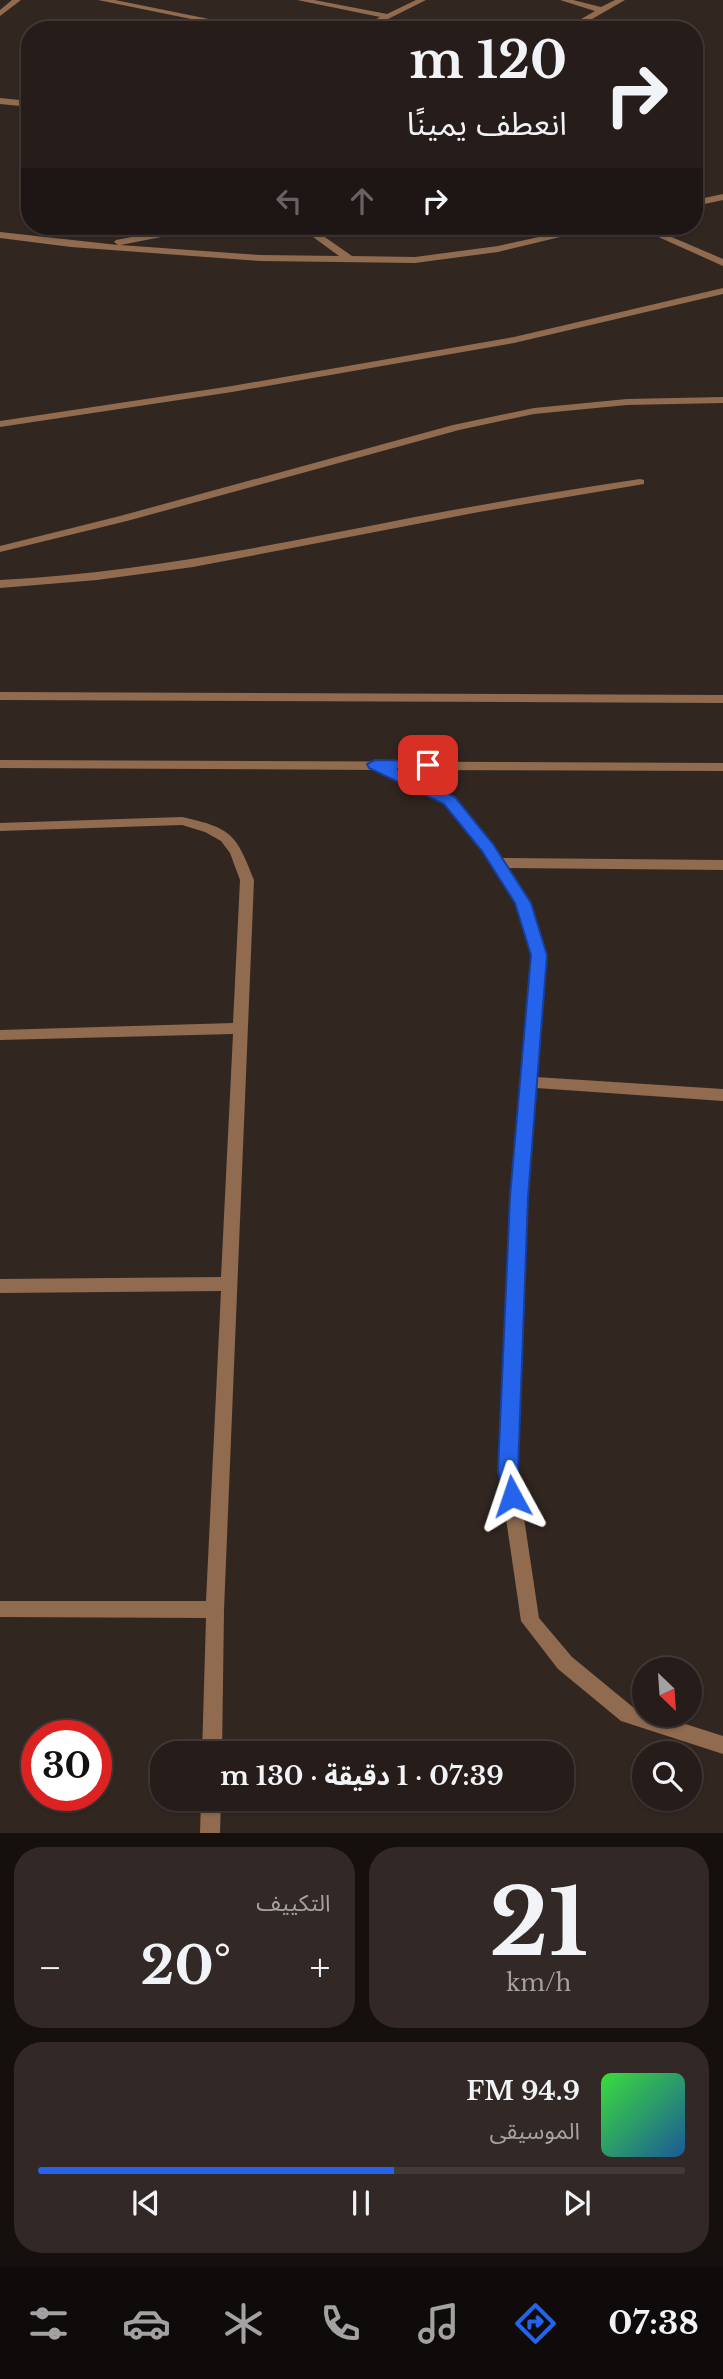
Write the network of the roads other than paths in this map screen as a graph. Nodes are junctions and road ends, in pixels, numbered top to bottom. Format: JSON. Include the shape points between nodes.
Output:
{"nodes":[{"id":1,"x":17,"y":0,"type":"edge"},
{"id":2,"x":102,"y":0,"type":"edge"},
{"id":3,"x":301,"y":0,"type":"edge"},
{"id":4,"x":422,"y":0,"type":"edge"},
{"id":5,"x":564,"y":0,"type":"edge"},
{"id":6,"x":621,"y":0,"type":"edge"},
{"id":7,"x":602,"y":10,"type":"junction"},
{"id":8,"x":0,"y":14,"type":"edge"},
{"id":9,"x":387,"y":16,"type":"junction"},
{"id":10,"x":212,"y":21,"type":"edge"},
{"id":11,"x":377,"y":21,"type":"edge"},
{"id":12,"x":582,"y":21,"type":"edge"},
{"id":13,"x":0,"y":101,"type":"edge"},
{"id":14,"x":21,"y":103,"type":"edge"},
{"id":15,"x":723,"y":197,"type":"edge"},
{"id":16,"x":703,"y":201,"type":"edge"},
{"id":17,"x":0,"y":235,"type":"edge"},
{"id":18,"x":160,"y":235,"type":"edge"},
{"id":19,"x":315,"y":235,"type":"edge"},
{"id":20,"x":566,"y":235,"type":"edge"},
{"id":21,"x":659,"y":235,"type":"edge"},
{"id":22,"x":71,"y":244,"type":"junction"},
{"id":23,"x":351,"y":260,"type":"junction"},
{"id":24,"x":723,"y":263,"type":"edge"},
{"id":25,"x":723,"y":291,"type":"edge"},
{"id":26,"x":723,"y":400,"type":"edge"},
{"id":27,"x":0,"y":424,"type":"edge"},
{"id":28,"x":640,"y":482,"type":"dead end"},
{"id":29,"x":0,"y":549,"type":"edge"},
{"id":30,"x":0,"y":584,"type":"edge"},
{"id":31,"x":0,"y":696,"type":"edge"},
{"id":32,"x":723,"y":699,"type":"edge"},
{"id":33,"x":0,"y":764,"type":"edge"},
{"id":34,"x":375,"y":764,"type":"junction"},
{"id":35,"x":723,"y":767,"type":"edge"},
{"id":36,"x":0,"y":827,"type":"edge"},
{"id":37,"x":497,"y":863,"type":"junction"},
{"id":38,"x":723,"y":864,"type":"edge"},
{"id":39,"x":242,"y":1028,"type":"junction"},
{"id":40,"x":0,"y":1035,"type":"edge"},
{"id":41,"x":528,"y":1082,"type":"junction"},
{"id":42,"x":723,"y":1095,"type":"edge"},
{"id":43,"x":230,"y":1284,"type":"junction"},
{"id":44,"x":0,"y":1286,"type":"edge"},
{"id":45,"x":0,"y":1609,"type":"edge"},
{"id":46,"x":215,"y":1610,"type":"junction"},
{"id":47,"x":212,"y":1741,"type":"edge"},
{"id":48,"x":723,"y":1745,"type":"edge"},
{"id":49,"x":211,"y":1811,"type":"edge"},
{"id":50,"x":210,"y":1833,"type":"edge"}],
"edges":[{"from":1,"to":8,"type":"street"},
{"from":2,"to":10,"type":"street"},
{"from":3,"to":9,"type":"street"},
{"from":4,"to":9,"type":"street"},
{"from":5,"to":7,"type":"street"},
{"from":6,"to":7,"type":"street"},
{"from":7,"to":12,"type":"street"},
{"from":9,"to":11,"type":"street"},
{"from":13,"to":14,"type":"street"},
{"from":15,"to":16,"type":"street"},
{"from":17,"to":22,"type":"street"},
{"from":18,"to":22,"type":"street","via":[[126,242]]},
{"from":19,"to":23,"type":"street"},
{"from":20,"to":23,"type":"street","via":[[415,260]]},
{"from":21,"to":24,"type":"street"},
{"from":22,"to":23,"type":"street"},
{"from":25,"to":27,"type":"street","via":[[514,340]]},
{"from":26,"to":29,"type":"street","via":[[534,411],[457,427]]},
{"from":28,"to":30,"type":"street","via":[[509,502],[229,558],[42,583]]},
{"from":31,"to":32,"type":"street"},
{"from":33,"to":34,"type":"street"},
{"from":34,"to":35,"type":"street"},
{"from":34,"to":37,"type":"street","via":[[450,800]]},
{"from":36,"to":39,"type":"street","via":[[168,820],[207,827],[232,842],[247,880]]},
{"from":37,"to":38,"type":"street"},
{"from":37,"to":41,"type":"street","via":[[523,903],[539,955]]},
{"from":39,"to":40,"type":"street"},
{"from":39,"to":43,"type":"street"},
{"from":41,"to":42,"type":"street"},
{"from":41,"to":48,"type":"street","via":[[508,1471],[530,1621],[565,1662],[628,1715]]},
{"from":43,"to":44,"type":"street"},
{"from":43,"to":46,"type":"street"},
{"from":45,"to":46,"type":"street"},
{"from":46,"to":47,"type":"street"},
{"from":49,"to":50,"type":"street"}]}
